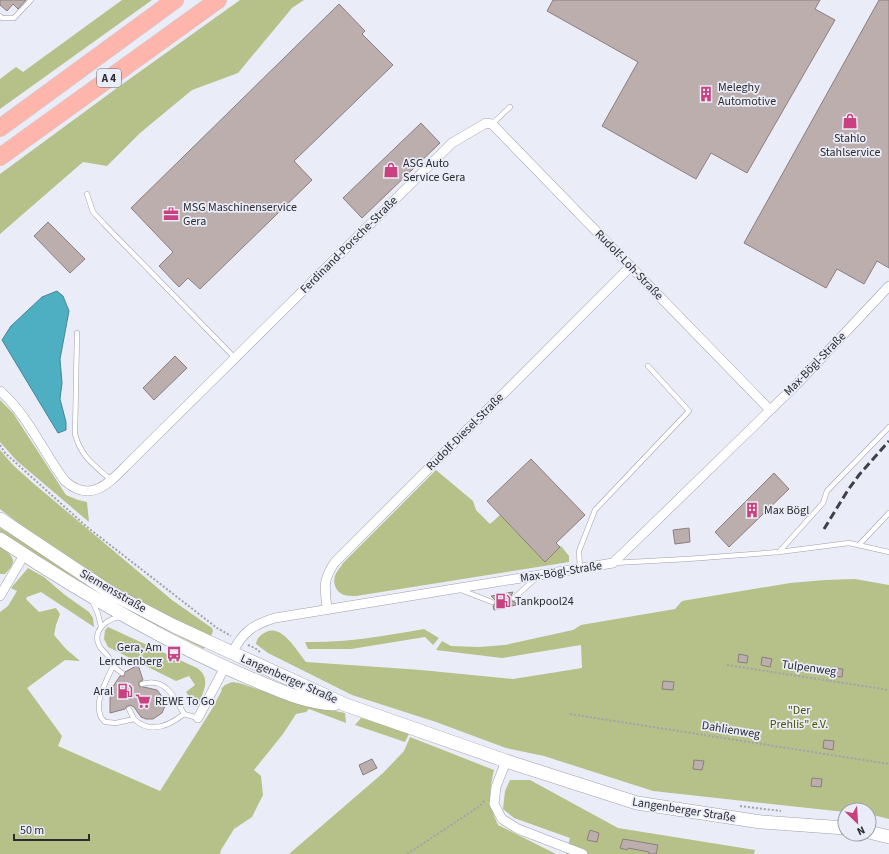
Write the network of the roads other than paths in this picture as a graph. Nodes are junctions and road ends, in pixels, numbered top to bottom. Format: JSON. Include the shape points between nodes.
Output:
{"nodes":[{"id":1,"x":31,"y":0,"type":"edge"},
{"id":2,"x":175,"y":0,"type":"edge"},
{"id":3,"x":218,"y":0,"type":"edge"},
{"id":4,"x":0,"y":16,"type":"edge"},
{"id":5,"x":510,"y":107,"type":"dead end"},
{"id":6,"x":489,"y":124,"type":"junction"},
{"id":7,"x":0,"y":128,"type":"edge"},
{"id":8,"x":0,"y":156,"type":"edge"},
{"id":9,"x":87,"y":194,"type":"dead end"},
{"id":10,"x":630,"y":267,"type":"junction"},
{"id":11,"x":889,"y":286,"type":"edge"},
{"id":12,"x":77,"y":333,"type":"dead end"},
{"id":13,"x":235,"y":358,"type":"junction"},
{"id":14,"x":648,"y":366,"type":"dead end"},
{"id":15,"x":0,"y":391,"type":"edge"},
{"id":16,"x":770,"y":410,"type":"junction"},
{"id":17,"x":889,"y":427,"type":"edge"},
{"id":18,"x":111,"y":480,"type":"junction"},
{"id":19,"x":889,"y":513,"type":"edge"},
{"id":20,"x":0,"y":519,"type":"edge"},
{"id":21,"x":0,"y":539,"type":"edge"},
{"id":22,"x":859,"y":545,"type":"junction"},
{"id":23,"x":779,"y":552,"type":"junction"},
{"id":24,"x":889,"y":552,"type":"edge"},
{"id":25,"x":24,"y":555,"type":"junction"},
{"id":26,"x":613,"y":564,"type":"junction"},
{"id":27,"x":580,"y":569,"type":"junction"},
{"id":28,"x":538,"y":576,"type":"junction"},
{"id":29,"x":457,"y":588,"type":"junction"},
{"id":30,"x":89,"y":595,"type":"junction"},
{"id":31,"x":0,"y":596,"type":"edge"},
{"id":32,"x":514,"y":598,"type":"dead end"},
{"id":33,"x":492,"y":602,"type":"dead end"},
{"id":34,"x":327,"y":609,"type":"junction"},
{"id":35,"x":127,"y":617,"type":"junction"},
{"id":36,"x":101,"y":627,"type":"junction"},
{"id":37,"x":232,"y":653,"type":"junction"},
{"id":38,"x":113,"y":666,"type":"junction"},
{"id":39,"x":225,"y":667,"type":"junction"},
{"id":40,"x":122,"y":673,"type":"dead end"},
{"id":41,"x":142,"y":684,"type":"dead end"},
{"id":42,"x":346,"y":705,"type":"junction"},
{"id":43,"x":129,"y":709,"type":"dead end"},
{"id":44,"x":184,"y":714,"type":"junction"},
{"id":45,"x":198,"y":718,"type":"joint"},
{"id":46,"x":134,"y":719,"type":"junction"},
{"id":47,"x":506,"y":761,"type":"junction"},
{"id":48,"x":837,"y":827,"type":"edge"},
{"id":49,"x":877,"y":834,"type":"edge"},
{"id":50,"x":889,"y":837,"type":"edge"},
{"id":51,"x":583,"y":854,"type":"edge"}],
"edges":[{"from":1,"to":4,"type":"lane","via":[[14,18]]},
{"from":2,"to":7,"type":"highway","number":"A 4"},
{"from":3,"to":8,"type":"highway","number":"A 4"},
{"from":5,"to":6,"type":"lane"},
{"from":6,"to":10,"type":"street","name":"Rudolf-Loh-Straße"},
{"from":6,"to":13,"type":"street","name":"Ferdinand-Porsche-Straße","via":[[452,143]]},
{"from":9,"to":13,"type":"lane","via":[[93,212]]},
{"from":10,"to":16,"type":"street","name":"Rudolf-Loh-Straße"},
{"from":10,"to":34,"type":"street","name":"Rudolf-Diesel-Straße","via":[[335,562],[327,574],[325,585]]},
{"from":11,"to":16,"type":"street","name":"Max-Bögl-Straße"},
{"from":12,"to":18,"type":"lane","via":[[75,434],[84,455]]},
{"from":13,"to":18,"type":"street","name":"Ferdinand-Porsche-Straße"},
{"from":14,"to":27,"type":"lane","via":[[688,411],[595,510],[579,551]]},
{"from":15,"to":18,"type":"street","name":"Ferdinand-Porsche-Straße","via":[[18,410],[59,474],[72,488],[88,491]]},
{"from":16,"to":26,"type":"street","name":"Max-Bögl-Straße"},
{"from":17,"to":23,"type":"lane","via":[[827,491],[823,503]]},
{"from":19,"to":22,"type":"lane"},
{"from":20,"to":37,"type":"main road","name":"Siemensstraße","via":[[111,593]]},
{"from":21,"to":25,"type":"main road","name":"Siemensstraße"},
{"from":22,"to":23,"type":"lane","via":[[849,543]]},
{"from":22,"to":24,"type":"lane"},
{"from":23,"to":26,"type":"lane"},
{"from":25,"to":30,"type":"main road","name":"Siemensstraße"},
{"from":25,"to":31,"type":"street"},
{"from":26,"to":27,"type":"street","name":"Max-Bögl-Straße"},
{"from":27,"to":28,"type":"street","name":"Max-Bögl-Straße"},
{"from":28,"to":29,"type":"street","name":"Max-Bögl-Straße"},
{"from":28,"to":32,"type":"lane"},
{"from":29,"to":33,"type":"lane"},
{"from":29,"to":34,"type":"street","name":"Max-Bögl-Straße"},
{"from":30,"to":35,"type":"main road","name":"Siemensstraße"},
{"from":30,"to":36,"type":"lane"},
{"from":34,"to":37,"type":"street","name":"Max-Bögl-Straße","via":[[260,622],[246,632]]},
{"from":35,"to":36,"type":"lane","via":[[109,620]]},
{"from":35,"to":39,"type":"main road","name":"Siemensstraße"},
{"from":36,"to":38,"type":"lane","via":[[99,645]]},
{"from":37,"to":39,"type":"main road"},
{"from":37,"to":42,"type":"main road","name":"Langenberger Straße"},
{"from":38,"to":40,"type":"lane"},
{"from":38,"to":46,"type":"lane","via":[[99,702],[100,715],[105,722],[116,723]]},
{"from":39,"to":42,"type":"main road","name":"Langenberger Straße","via":[[298,698]]},
{"from":39,"to":45,"type":"street"},
{"from":41,"to":44,"type":"lane","via":[[150,682],[166,687]]},
{"from":42,"to":47,"type":"main road","name":"Langenberger Straße"},
{"from":43,"to":46,"type":"lane"},
{"from":44,"to":45,"type":"lane"},
{"from":44,"to":46,"type":"lane","via":[[162,727],[144,726]]},
{"from":47,"to":48,"type":"main road","name":"Langenberger Straße","via":[[636,803],[761,822]]},
{"from":47,"to":51,"type":"street","via":[[496,787],[494,804],[502,819]]},
{"from":49,"to":50,"type":"main road"}]}
